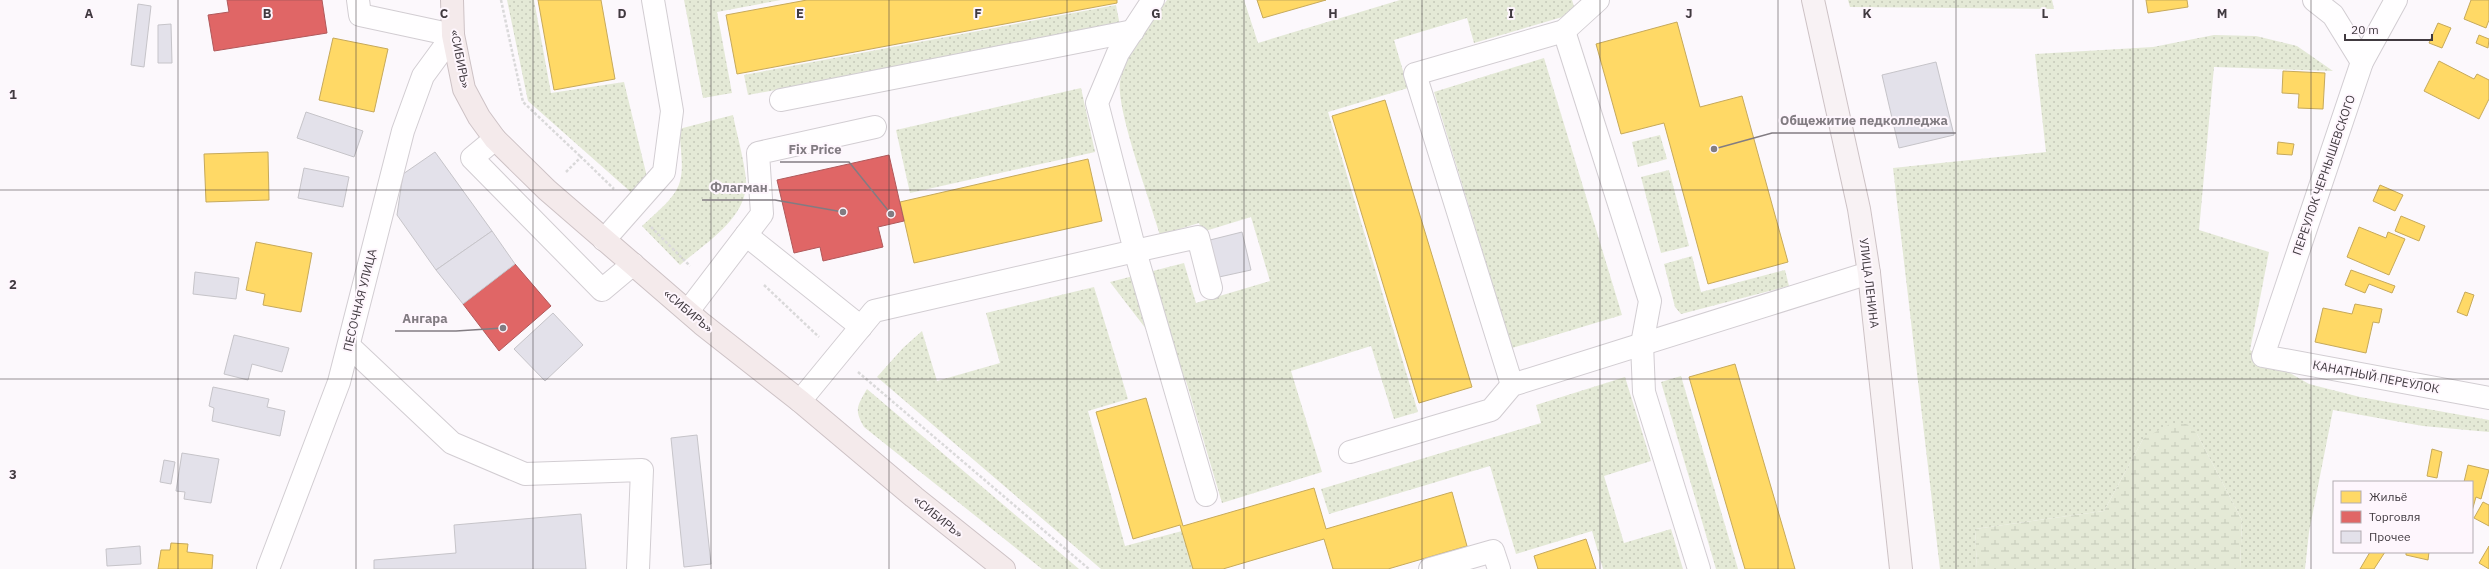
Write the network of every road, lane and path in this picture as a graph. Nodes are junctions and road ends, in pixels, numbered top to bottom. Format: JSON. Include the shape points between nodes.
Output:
{"nodes":[{"id":1,"x":358,"y":0,"type":"edge"},
{"id":2,"x":452,"y":0,"type":"edge"},
{"id":3,"x":501,"y":0,"type":"edge"},
{"id":4,"x":653,"y":0,"type":"edge"},
{"id":5,"x":1153,"y":0,"type":"edge"},
{"id":6,"x":1598,"y":0,"type":"edge"},
{"id":7,"x":1813,"y":0,"type":"edge"},
{"id":8,"x":2314,"y":0,"type":"edge"},
{"id":9,"x":2396,"y":0,"type":"edge"},
{"id":10,"x":1133,"y":31,"type":"junction"},
{"id":11,"x":1564,"y":31,"type":"junction"},
{"id":12,"x":453,"y":35,"type":"junction"},
{"id":13,"x":2362,"y":62,"type":"junction"},
{"id":14,"x":781,"y":100,"type":"dead end"},
{"id":15,"x":875,"y":127,"type":"dead end"},
{"id":16,"x":495,"y":139,"type":"junction"},
{"id":17,"x":581,"y":157,"type":"junction"},
{"id":18,"x":547,"y":190,"type":"junction"},
{"id":19,"x":633,"y":208,"type":"junction"},
{"id":20,"x":746,"y":235,"type":"junction"},
{"id":21,"x":604,"y":240,"type":"junction"},
{"id":22,"x":1135,"y":251,"type":"junction"},
{"id":23,"x":731,"y":254,"type":"junction"},
{"id":24,"x":633,"y":264,"type":"junction"},
{"id":25,"x":692,"y":268,"type":"dead end"},
{"id":26,"x":1869,"y":273,"type":"junction"},
{"id":27,"x":1212,"y":288,"type":"dead end"},
{"id":28,"x":688,"y":311,"type":"junction"},
{"id":29,"x":861,"y":327,"type":"junction"},
{"id":30,"x":1642,"y":344,"type":"junction"},
{"id":31,"x":349,"y":346,"type":"junction"},
{"id":32,"x":838,"y":355,"type":"junction"},
{"id":33,"x":2263,"y":356,"type":"joint"},
{"id":34,"x":1512,"y":385,"type":"junction"},
{"id":35,"x":2489,"y":398,"type":"edge"},
{"id":36,"x":800,"y":401,"type":"junction"},
{"id":37,"x":1350,"y":452,"type":"dead end"},
{"id":38,"x":1206,"y":495,"type":"dead end"},
{"id":39,"x":268,"y":569,"type":"edge"},
{"id":40,"x":638,"y":569,"type":"edge"},
{"id":41,"x":1004,"y":569,"type":"edge"},
{"id":42,"x":1089,"y":569,"type":"edge"},
{"id":43,"x":1430,"y":569,"type":"edge"},
{"id":44,"x":1499,"y":569,"type":"edge"},
{"id":45,"x":1699,"y":569,"type":"edge"},
{"id":46,"x":1901,"y":569,"type":"edge"}],
"edges":[{"from":1,"to":12,"type":"street","via":[[360,15]]},
{"from":2,"to":12,"type":"highway","name":"«СИБИРЬ»"},
{"from":3,"to":17,"type":"path","via":[[523,102]]},
{"from":4,"to":19,"type":"street","via":[[672,112],[670,140],[664,172]]},
{"from":5,"to":10,"type":"street"},
{"from":6,"to":11,"type":"street"},
{"from":7,"to":26,"type":"main road","name":"УЛИЦА ЛЕНИНА","via":[[1859,209]]},
{"from":8,"to":13,"type":"street","via":[[2334,15]]},
{"from":9,"to":13,"type":"street","name":"ПЕРЕУЛОК ЧЕРНЫШЕВСКОГО"},
{"from":10,"to":14,"type":"street"},
{"from":10,"to":22,"type":"street","via":[[1118,54],[1097,103]]},
{"from":11,"to":30,"type":"street","via":[[1650,302]]},
{"from":11,"to":34,"type":"street","via":[[1415,74]]},
{"from":12,"to":16,"type":"highway","name":"«СИБИРЬ»","via":[[464,89],[479,117]]},
{"from":12,"to":31,"type":"street","name":"ПЕСОЧНАЯ УЛИЦА","via":[[423,76],[403,130]]},
{"from":13,"to":33,"type":"street","name":"ПЕРЕУЛОК ЧЕРНЫШЕВСКОГО"},
{"from":15,"to":20,"type":"street","via":[[758,153],[762,214]]},
{"from":16,"to":18,"type":"highway","name":"«СИБИРЬ»"},
{"from":16,"to":24,"type":"street","via":[[472,158],[602,290]]},
{"from":17,"to":18,"type":"path"},
{"from":17,"to":19,"type":"path"},
{"from":18,"to":21,"type":"highway","name":"«СИБИРЬ»"},
{"from":19,"to":21,"type":"street"},
{"from":19,"to":25,"type":"path"},
{"from":20,"to":23,"type":"street"},
{"from":20,"to":29,"type":"street"},
{"from":21,"to":24,"type":"highway","name":"«СИБИРЬ»"},
{"from":22,"to":27,"type":"street","via":[[1198,237]]},
{"from":22,"to":29,"type":"street","via":[[874,311]]},
{"from":22,"to":38,"type":"street"},
{"from":23,"to":28,"type":"street"},
{"from":23,"to":32,"type":"path"},
{"from":24,"to":28,"type":"highway","name":"«СИБИРЬ»"},
{"from":26,"to":30,"type":"street"},
{"from":26,"to":46,"type":"main road","name":"УЛИЦА ЛЕНИНА"},
{"from":28,"to":36,"type":"highway","name":"«СИБИРЬ»"},
{"from":29,"to":32,"type":"street"},
{"from":30,"to":34,"type":"street"},
{"from":30,"to":45,"type":"street","via":[[1644,392]]},
{"from":31,"to":39,"type":"street","name":"ПЕСОЧНАЯ УЛИЦА","via":[[339,382]]},
{"from":31,"to":40,"type":"street","via":[[452,443],[525,474],[642,470]]},
{"from":32,"to":36,"type":"street"},
{"from":32,"to":42,"type":"path"},
{"from":33,"to":35,"type":"street","name":"КАНАТНЫЙ ПЕРЕУЛОК"},
{"from":34,"to":37,"type":"street","via":[[1491,410]]},
{"from":36,"to":41,"type":"highway","name":"«СИБИРЬ»"},
{"from":43,"to":44,"type":"street","via":[[1493,551]]}]}
